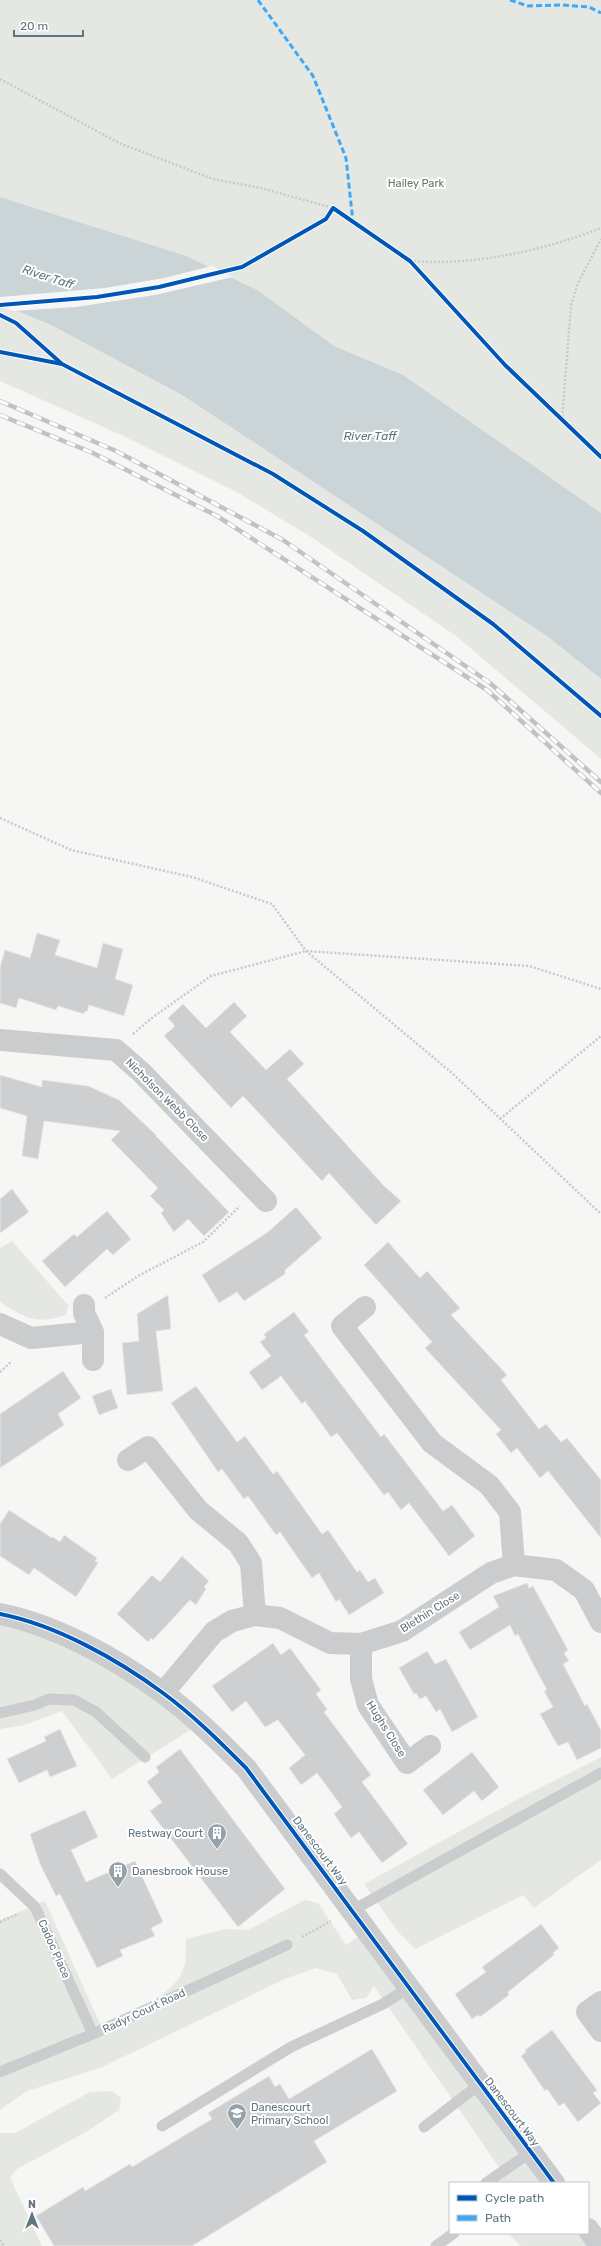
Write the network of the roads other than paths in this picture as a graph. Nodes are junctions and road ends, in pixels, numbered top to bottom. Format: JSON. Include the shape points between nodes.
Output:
{"nodes":[{"id":1,"x":0,"y":1040,"type":"edge"},
{"id":2,"x":261,"y":1195,"type":"road end"},
{"id":3,"x":365,"y":1307,"type":"dead end"},
{"id":4,"x":0,"y":1324,"type":"edge"},
{"id":5,"x":93,"y":1360,"type":"dead end"},
{"id":6,"x":128,"y":1460,"type":"dead end"},
{"id":7,"x":514,"y":1565,"type":"junction"},
{"id":8,"x":0,"y":1614,"type":"edge"},
{"id":9,"x":255,"y":1615,"type":"junction"},
{"id":10,"x":601,"y":1622,"type":"edge"},
{"id":11,"x":361,"y":1644,"type":"junction"},
{"id":12,"x":163,"y":1693,"type":"junction"},
{"id":13,"x":0,"y":1713,"type":"edge"},
{"id":14,"x":430,"y":1746,"type":"dead end"},
{"id":15,"x":145,"y":1756,"type":"dead end"},
{"id":16,"x":601,"y":1773,"type":"edge"},
{"id":17,"x":0,"y":1874,"type":"edge"},
{"id":18,"x":353,"y":1910,"type":"junction"},
{"id":19,"x":287,"y":1945,"type":"road end"},
{"id":20,"x":410,"y":1988,"type":"junction"},
{"id":21,"x":601,"y":2002,"type":"edge"},
{"id":22,"x":601,"y":2031,"type":"edge"},
{"id":23,"x":93,"y":2034,"type":"junction"},
{"id":24,"x":0,"y":2072,"type":"edge"},
{"id":25,"x":480,"y":2084,"type":"junction"},
{"id":26,"x":162,"y":2126,"type":"dead end"},
{"id":27,"x":424,"y":2127,"type":"dead end"},
{"id":28,"x":531,"y":2152,"type":"junction"},
{"id":29,"x":487,"y":2182,"type":"edge"},
{"id":30,"x":553,"y":2182,"type":"edge"},
{"id":31,"x":453,"y":2234,"type":"edge"},
{"id":32,"x":436,"y":2246,"type":"edge"}],
"edges":[{"from":1,"to":2,"type":"street","name":"Nicholson Webb Close","via":[[116,1050],[148,1078]]},
{"from":3,"to":7,"type":"street","via":[[342,1326],[432,1443],[489,1485],[510,1512]]},
{"from":4,"to":5,"type":"street","via":[[31,1338],[87,1317]]},
{"from":6,"to":9,"type":"street","via":[[148,1447],[198,1510],[238,1543],[251,1563]]},
{"from":7,"to":10,"type":"street","name":"Blethin Close","via":[[556,1570],[584,1590]]},
{"from":7,"to":11,"type":"street","name":"Blethin Close","via":[[491,1573],[402,1631]]},
{"from":8,"to":12,"type":"street","name":"Danescourt Way","via":[[18,1617],[77,1641],[119,1664]]},
{"from":9,"to":11,"type":"street","name":"Blethin Close","via":[[280,1618],[330,1643]]},
{"from":9,"to":12,"type":"street","name":"Blethin Close","via":[[232,1621],[214,1632]]},
{"from":11,"to":14,"type":"street","name":"Hughs Close","via":[[361,1679],[368,1705],[407,1763]]},
{"from":12,"to":18,"type":"street","name":"Danescourt Way","via":[[246,1768]]},
{"from":13,"to":15,"type":"lane","via":[[49,1699],[74,1700],[96,1712]]},
{"from":16,"to":18,"type":"lane"},
{"from":17,"to":23,"type":"lane","name":"Cadoc Place","via":[[35,1907]]},
{"from":18,"to":20,"type":"street","name":"Danescourt Way"},
{"from":19,"to":23,"type":"lane","name":"Radyr Court Road"},
{"from":20,"to":25,"type":"street","name":"Danescourt Way"},
{"from":20,"to":26,"type":"lane","via":[[383,2004],[291,2047]]},
{"from":21,"to":22,"type":"street","via":[[588,2012]]},
{"from":23,"to":24,"type":"lane","name":"Radyr Court Road"},
{"from":25,"to":27,"type":"lane"},
{"from":25,"to":28,"type":"street","name":"Danescourt Way"},
{"from":28,"to":29,"type":"lane"},
{"from":28,"to":30,"type":"street","name":"Danescourt Way"},
{"from":31,"to":32,"type":"lane"}]}
